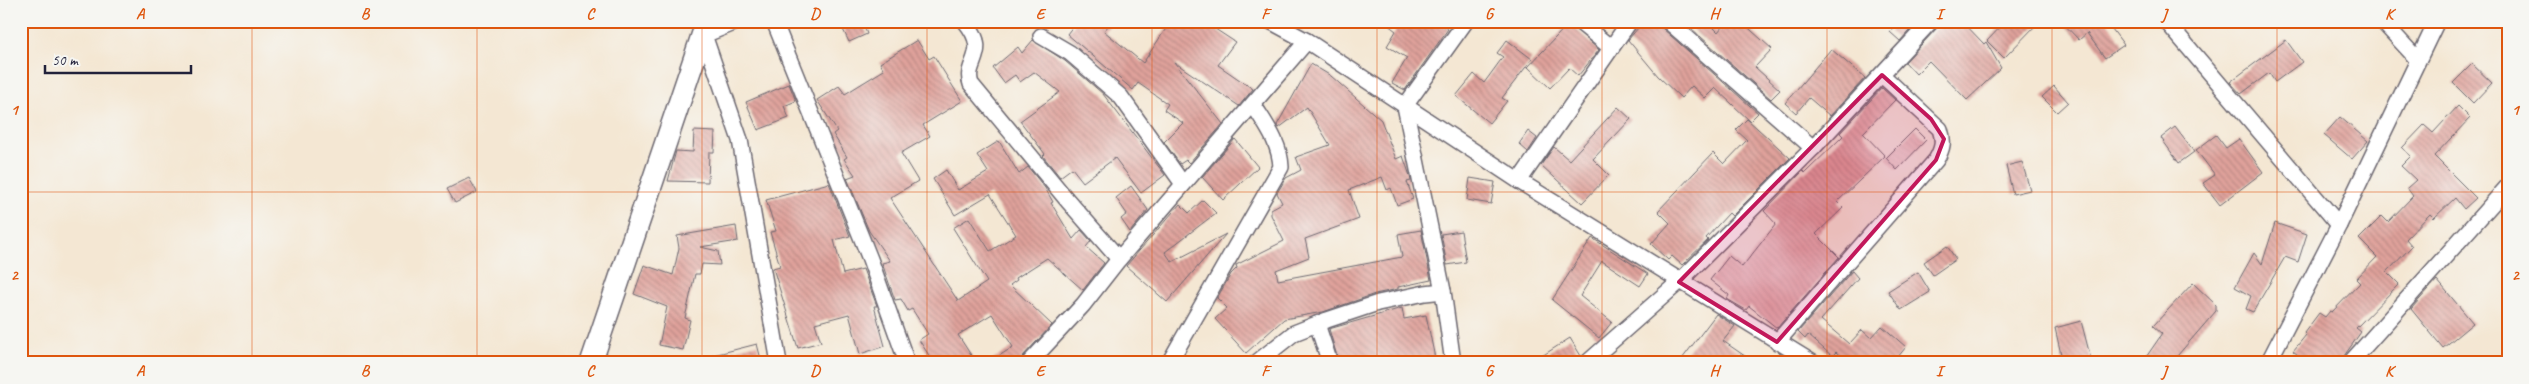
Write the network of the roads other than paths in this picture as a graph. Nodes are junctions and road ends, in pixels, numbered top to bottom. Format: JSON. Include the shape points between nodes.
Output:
{"nodes":[{"id":1,"x":739,"y":21,"type":"edge"},
{"id":2,"x":774,"y":21,"type":"edge"},
{"id":3,"x":965,"y":21,"type":"edge"},
{"id":4,"x":1270,"y":21,"type":"edge"},
{"id":5,"x":1466,"y":21,"type":"edge"},
{"id":6,"x":1578,"y":21,"type":"edge"},
{"id":7,"x":1630,"y":21,"type":"edge"},
{"id":8,"x":1668,"y":21,"type":"edge"},
{"id":9,"x":1931,"y":21,"type":"edge"},
{"id":10,"x":2166,"y":21,"type":"edge"},
{"id":11,"x":2382,"y":21,"type":"edge"},
{"id":12,"x":2438,"y":21,"type":"edge"},
{"id":13,"x":705,"y":28,"type":"edge"},
{"id":14,"x":1041,"y":36,"type":"dead end"},
{"id":15,"x":1307,"y":41,"type":"junction"},
{"id":16,"x":1610,"y":47,"type":"junction"},
{"id":17,"x":2417,"y":59,"type":"junction"},
{"id":18,"x":1882,"y":75,"type":"junction"},
{"id":19,"x":1253,"y":104,"type":"junction"},
{"id":20,"x":1405,"y":106,"type":"junction"},
{"id":21,"x":1813,"y":148,"type":"junction"},
{"id":22,"x":1519,"y":181,"type":"junction"},
{"id":23,"x":1183,"y":184,"type":"junction"},
{"id":24,"x":2508,"y":186,"type":"edge"},
{"id":25,"x":2338,"y":225,"type":"junction"},
{"id":26,"x":1119,"y":259,"type":"junction"},
{"id":27,"x":1679,"y":282,"type":"junction"},
{"id":28,"x":1443,"y":291,"type":"junction"},
{"id":29,"x":1317,"y":324,"type":"junction"},
{"id":30,"x":1777,"y":342,"type":"junction"},
{"id":31,"x":1803,"y":360,"type":"edge"},
{"id":32,"x":591,"y":363,"type":"edge"},
{"id":33,"x":779,"y":363,"type":"edge"},
{"id":34,"x":907,"y":363,"type":"edge"},
{"id":35,"x":1029,"y":363,"type":"edge"},
{"id":36,"x":1169,"y":363,"type":"edge"},
{"id":37,"x":1256,"y":363,"type":"edge"},
{"id":38,"x":1330,"y":363,"type":"edge"},
{"id":39,"x":1453,"y":363,"type":"edge"},
{"id":40,"x":1587,"y":363,"type":"edge"},
{"id":41,"x":2268,"y":363,"type":"edge"},
{"id":42,"x":2350,"y":363,"type":"edge"}],
"edges":[{"from":1,"to":13,"type":"street"},
{"from":2,"to":34,"type":"street","via":[[870,259]]},
{"from":3,"to":26,"type":"street","via":[[978,51],[969,78],[972,84]]},
{"from":4,"to":15,"type":"street"},
{"from":5,"to":20,"type":"street"},
{"from":6,"to":16,"type":"street"},
{"from":7,"to":16,"type":"street"},
{"from":8,"to":21,"type":"street"},
{"from":9,"to":18,"type":"street"},
{"from":10,"to":25,"type":"street"},
{"from":11,"to":17,"type":"street"},
{"from":12,"to":17,"type":"street"},
{"from":13,"to":32,"type":"street"},
{"from":13,"to":33,"type":"street","via":[[740,140]]},
{"from":14,"to":23,"type":"street","via":[[1070,53],[1121,97]]},
{"from":15,"to":19,"type":"street"},
{"from":15,"to":20,"type":"street"},
{"from":16,"to":22,"type":"street"},
{"from":17,"to":25,"type":"street"},
{"from":18,"to":21,"type":"street"},
{"from":18,"to":30,"type":"street","via":[[1940,128],[1944,139],[1942,149],[1936,160]]},
{"from":19,"to":23,"type":"street"},
{"from":19,"to":36,"type":"street","via":[[1276,141],[1281,166]]},
{"from":20,"to":22,"type":"street"},
{"from":20,"to":28,"type":"street"},
{"from":21,"to":27,"type":"street"},
{"from":22,"to":27,"type":"street"},
{"from":23,"to":26,"type":"street"},
{"from":24,"to":42,"type":"street"},
{"from":25,"to":41,"type":"street"},
{"from":26,"to":35,"type":"street"},
{"from":27,"to":30,"type":"street"},
{"from":27,"to":40,"type":"street"},
{"from":28,"to":29,"type":"street","via":[[1378,302]]},
{"from":28,"to":39,"type":"street"},
{"from":29,"to":37,"type":"street","via":[[1294,333]]},
{"from":29,"to":38,"type":"street"},
{"from":30,"to":31,"type":"street"}]}
